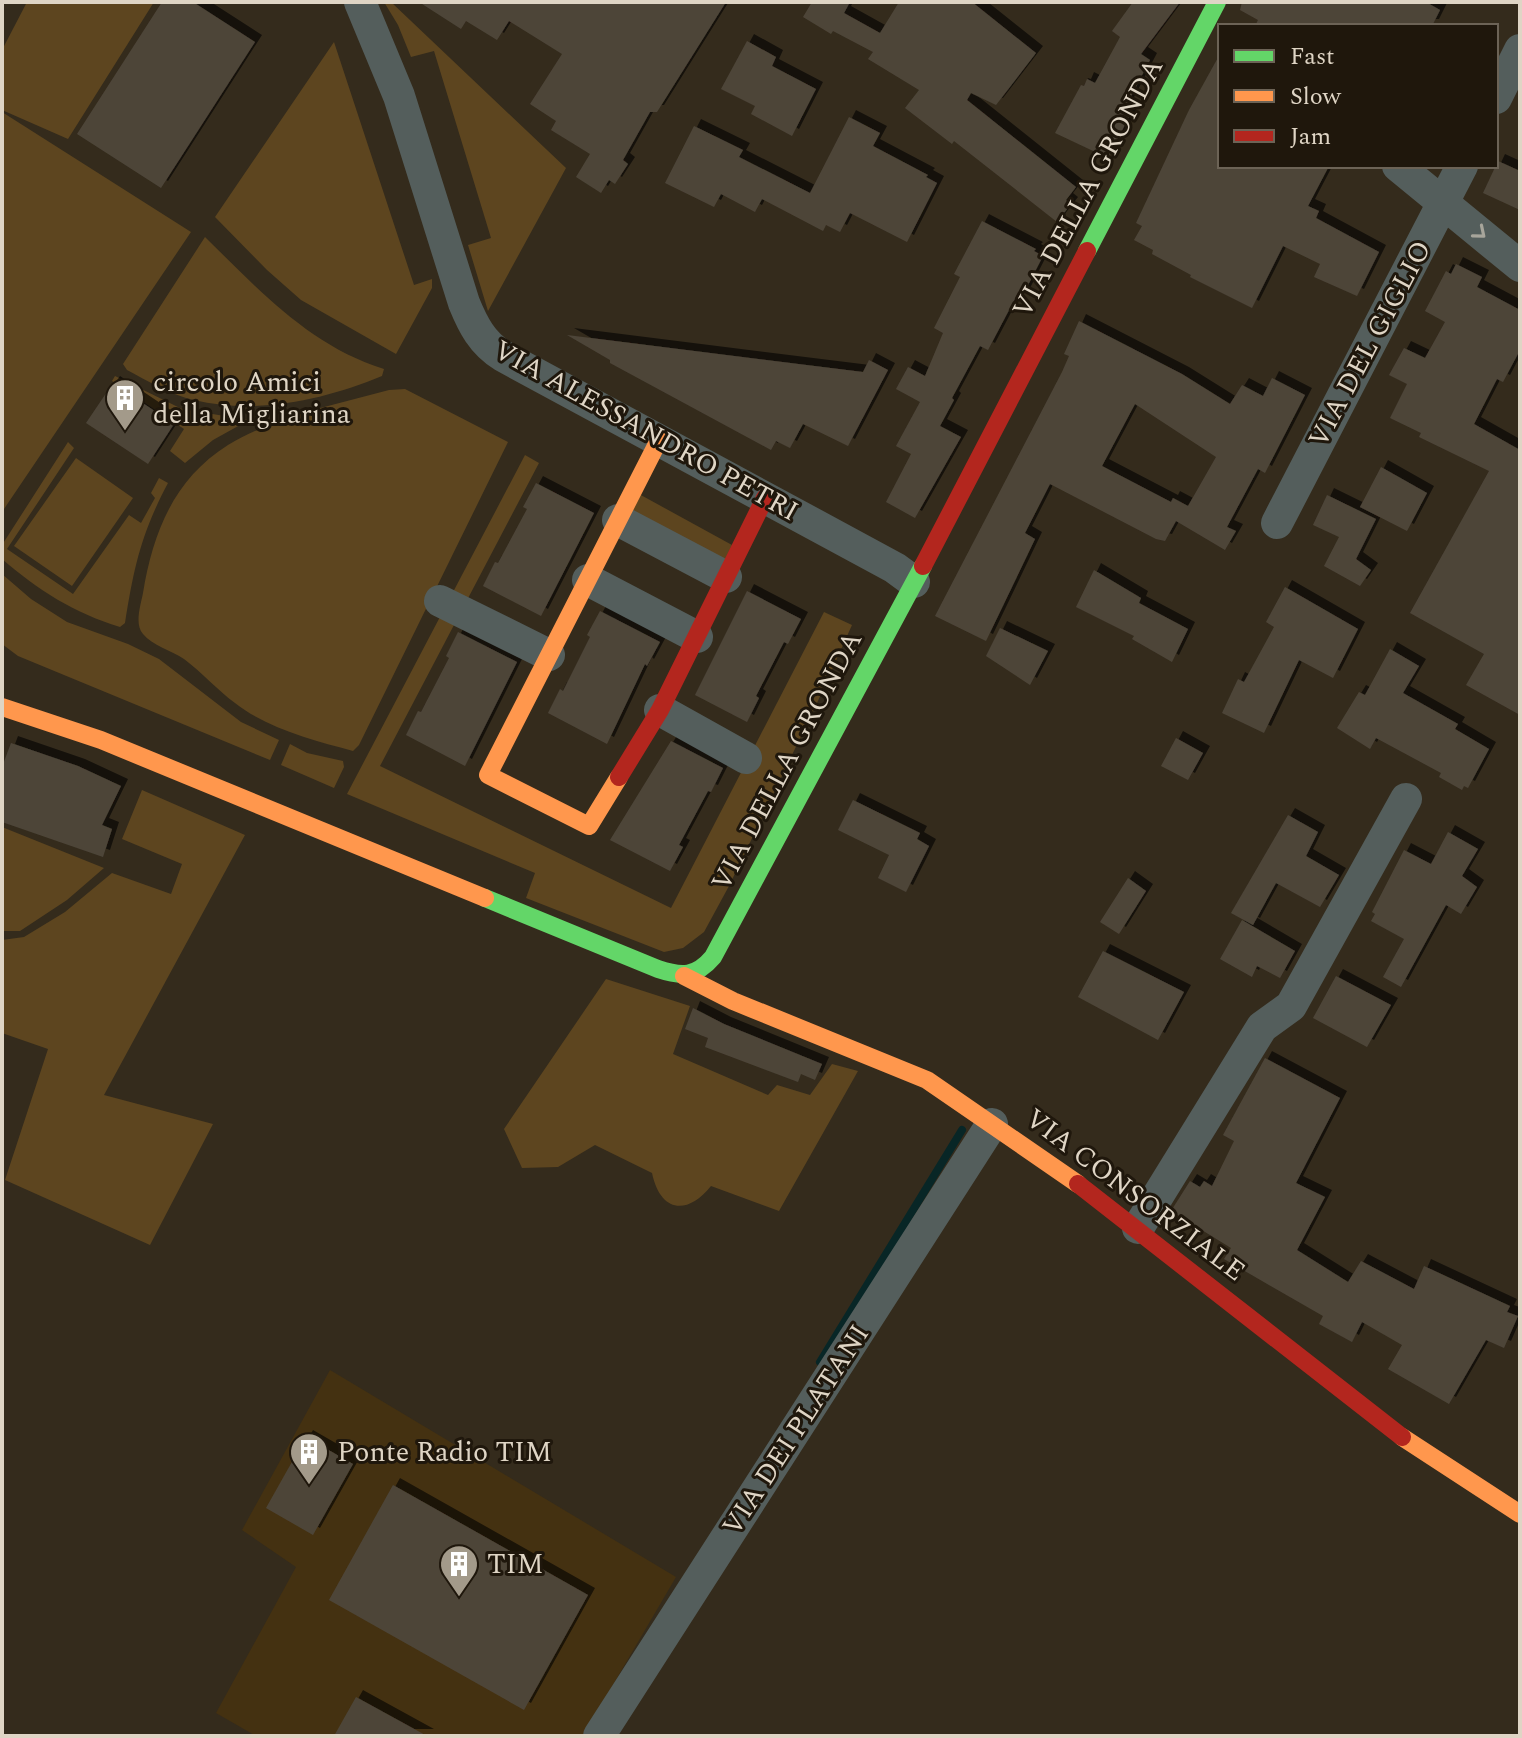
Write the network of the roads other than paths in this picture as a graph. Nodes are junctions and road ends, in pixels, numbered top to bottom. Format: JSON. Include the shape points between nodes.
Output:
{"nodes":[{"id":1,"x":360,"y":2,"type":"edge"},
{"id":2,"x":1215,"y":16,"type":"edge"},
{"id":3,"x":1520,"y":50,"type":"edge"},
{"id":4,"x":1498,"y":94,"type":"edge"},
{"id":5,"x":1401,"y":168,"type":"edge"},
{"id":6,"x":1461,"y":168,"type":"edge"},
{"id":7,"x":1444,"y":202,"type":"junction"},
{"id":8,"x":1520,"y":266,"type":"edge"},
{"id":9,"x":659,"y":440,"type":"junction"},
{"id":10,"x":765,"y":498,"type":"junction"},
{"id":11,"x":618,"y":520,"type":"junction"},
{"id":12,"x":1277,"y":523,"type":"dead end"},
{"id":13,"x":726,"y":577,"type":"junction"},
{"id":14,"x":588,"y":580,"type":"junction"},
{"id":15,"x":914,"y":582,"type":"junction"},
{"id":16,"x":440,"y":601,"type":"dead end"},
{"id":17,"x":697,"y":637,"type":"junction"},
{"id":18,"x":549,"y":655,"type":"junction"},
{"id":19,"x":15,"y":691,"type":"dead end"},
{"id":20,"x":2,"y":707,"type":"edge"},
{"id":21,"x":660,"y":710,"type":"junction"},
{"id":22,"x":101,"y":740,"type":"junction"},
{"id":23,"x":746,"y":758,"type":"dead end"},
{"id":24,"x":1406,"y":799,"type":"dead end"},
{"id":25,"x":684,"y":976,"type":"junction"},
{"id":26,"x":992,"y":1124,"type":"junction"},
{"id":27,"x":1138,"y":1228,"type":"junction"},
{"id":28,"x":1520,"y":1514,"type":"edge"},
{"id":29,"x":599,"y":1736,"type":"edge"}],
"edges":[{"from":1,"to":9,"type":"street","name":"VIA ALESSANDRO PETRI","via":[[399,96],[475,329],[503,356]]},
{"from":2,"to":15,"type":"street","name":"VIA DELLA GRONDA"},
{"from":3,"to":4,"type":"street"},
{"from":5,"to":7,"type":"street"},
{"from":6,"to":7,"type":"street","name":"VIA DEL GIGLIO"},
{"from":7,"to":8,"type":"street","one_way":true},
{"from":7,"to":12,"type":"street","name":"VIA DEL GIGLIO"},
{"from":9,"to":10,"type":"street","name":"VIA ALESSANDRO PETRI"},
{"from":9,"to":11,"type":"street"},
{"from":10,"to":13,"type":"street"},
{"from":10,"to":15,"type":"street","name":"VIA ALESSANDRO PETRI"},
{"from":11,"to":13,"type":"street"},
{"from":11,"to":14,"type":"street"},
{"from":13,"to":17,"type":"street"},
{"from":14,"to":17,"type":"street"},
{"from":14,"to":18,"type":"street"},
{"from":15,"to":25,"type":"street","name":"VIA DELLA GRONDA","via":[[713,957],[697,973]]},
{"from":16,"to":18,"type":"street"},
{"from":17,"to":21,"type":"street"},
{"from":18,"to":21,"type":"street","via":[[488,775],[589,826]]},
{"from":19,"to":22,"type":"street"},
{"from":20,"to":22,"type":"street"},
{"from":21,"to":23,"type":"street"},
{"from":22,"to":25,"type":"street"},
{"from":24,"to":27,"type":"street","via":[[1291,1006],[1262,1027]]},
{"from":25,"to":26,"type":"street","name":"VIA CONSORZIALE","via":[[927,1080]]},
{"from":26,"to":27,"type":"street","name":"VIA CONSORZIALE"},
{"from":26,"to":29,"type":"street","name":"VIA DEI PLATANI"},
{"from":27,"to":28,"type":"street","name":"VIA CONSORZIALE","via":[[1361,1407],[1471,1486]]}]}
